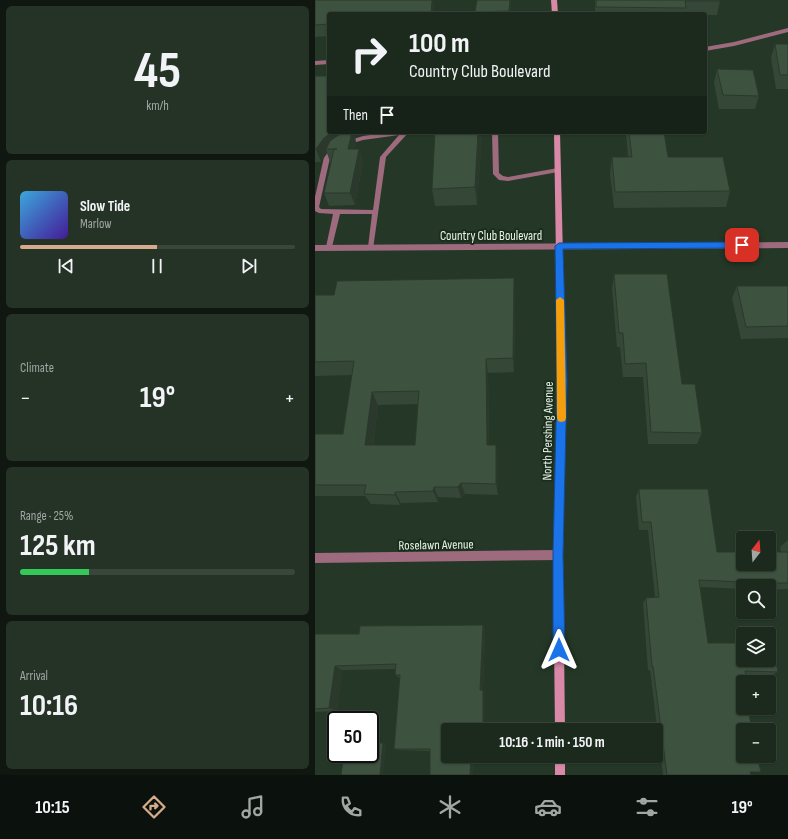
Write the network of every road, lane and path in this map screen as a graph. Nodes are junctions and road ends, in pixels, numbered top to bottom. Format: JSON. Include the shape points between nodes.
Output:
{"nodes":[{"id":1,"x":555,"y":0,"type":"edge"},
{"id":2,"x":555,"y":12,"type":"edge"},
{"id":3,"x":788,"y":30,"type":"edge"},
{"id":4,"x":707,"y":49,"type":"edge"},
{"id":5,"x":315,"y":62,"type":"edge"},
{"id":6,"x":327,"y":62,"type":"edge"},
{"id":7,"x":392,"y":134,"type":"edge"},
{"id":8,"x":405,"y":134,"type":"edge"},
{"id":9,"x":495,"y":134,"type":"edge"},
{"id":10,"x":557,"y":134,"type":"edge"},
{"id":11,"x":558,"y":170,"type":"junction"},
{"id":12,"x":337,"y":212,"type":"junction"},
{"id":13,"x":376,"y":212,"type":"junction"},
{"id":14,"x":788,"y":245,"type":"edge"},
{"id":15,"x":559,"y":246,"type":"junction"},
{"id":16,"x":371,"y":247,"type":"junction"},
{"id":17,"x":315,"y":248,"type":"edge"},
{"id":18,"x":329,"y":248,"type":"junction"},
{"id":19,"x":558,"y":555,"type":"junction"},
{"id":20,"x":315,"y":558,"type":"edge"},
{"id":21,"x":560,"y":723,"type":"edge"},
{"id":22,"x":560,"y":763,"type":"edge"},
{"id":23,"x":560,"y":775,"type":"edge"}],
"edges":[{"from":1,"to":2,"type":"main road"},
{"from":3,"to":4,"type":"street"},
{"from":5,"to":6,"type":"street"},
{"from":7,"to":12,"type":"street","via":[[363,138],[337,146],[327,157],[316,207],[319,211]]},
{"from":8,"to":13,"type":"street","via":[[383,157]]},
{"from":9,"to":11,"type":"street","via":[[495,168],[496,174],[501,178],[517,178]]},
{"from":10,"to":11,"type":"main road","name":"North Pershing Avenue"},
{"from":11,"to":15,"type":"main road","name":"North Pershing Avenue"},
{"from":12,"to":13,"type":"street"},
{"from":12,"to":18,"type":"street"},
{"from":13,"to":16,"type":"street"},
{"from":14,"to":15,"type":"street","name":"Country Club Boulevard"},
{"from":15,"to":16,"type":"street","name":"Country Club Boulevard"},
{"from":15,"to":19,"type":"main road","name":"North Pershing Avenue","via":[[562,380]]},
{"from":16,"to":18,"type":"street","name":"Country Club Boulevard"},
{"from":17,"to":18,"type":"street","name":"Country Club Boulevard"},
{"from":19,"to":20,"type":"street","name":"Roselawn Avenue"},
{"from":19,"to":21,"type":"main road","name":"North Pershing Avenue"},
{"from":22,"to":23,"type":"main road"}]}
